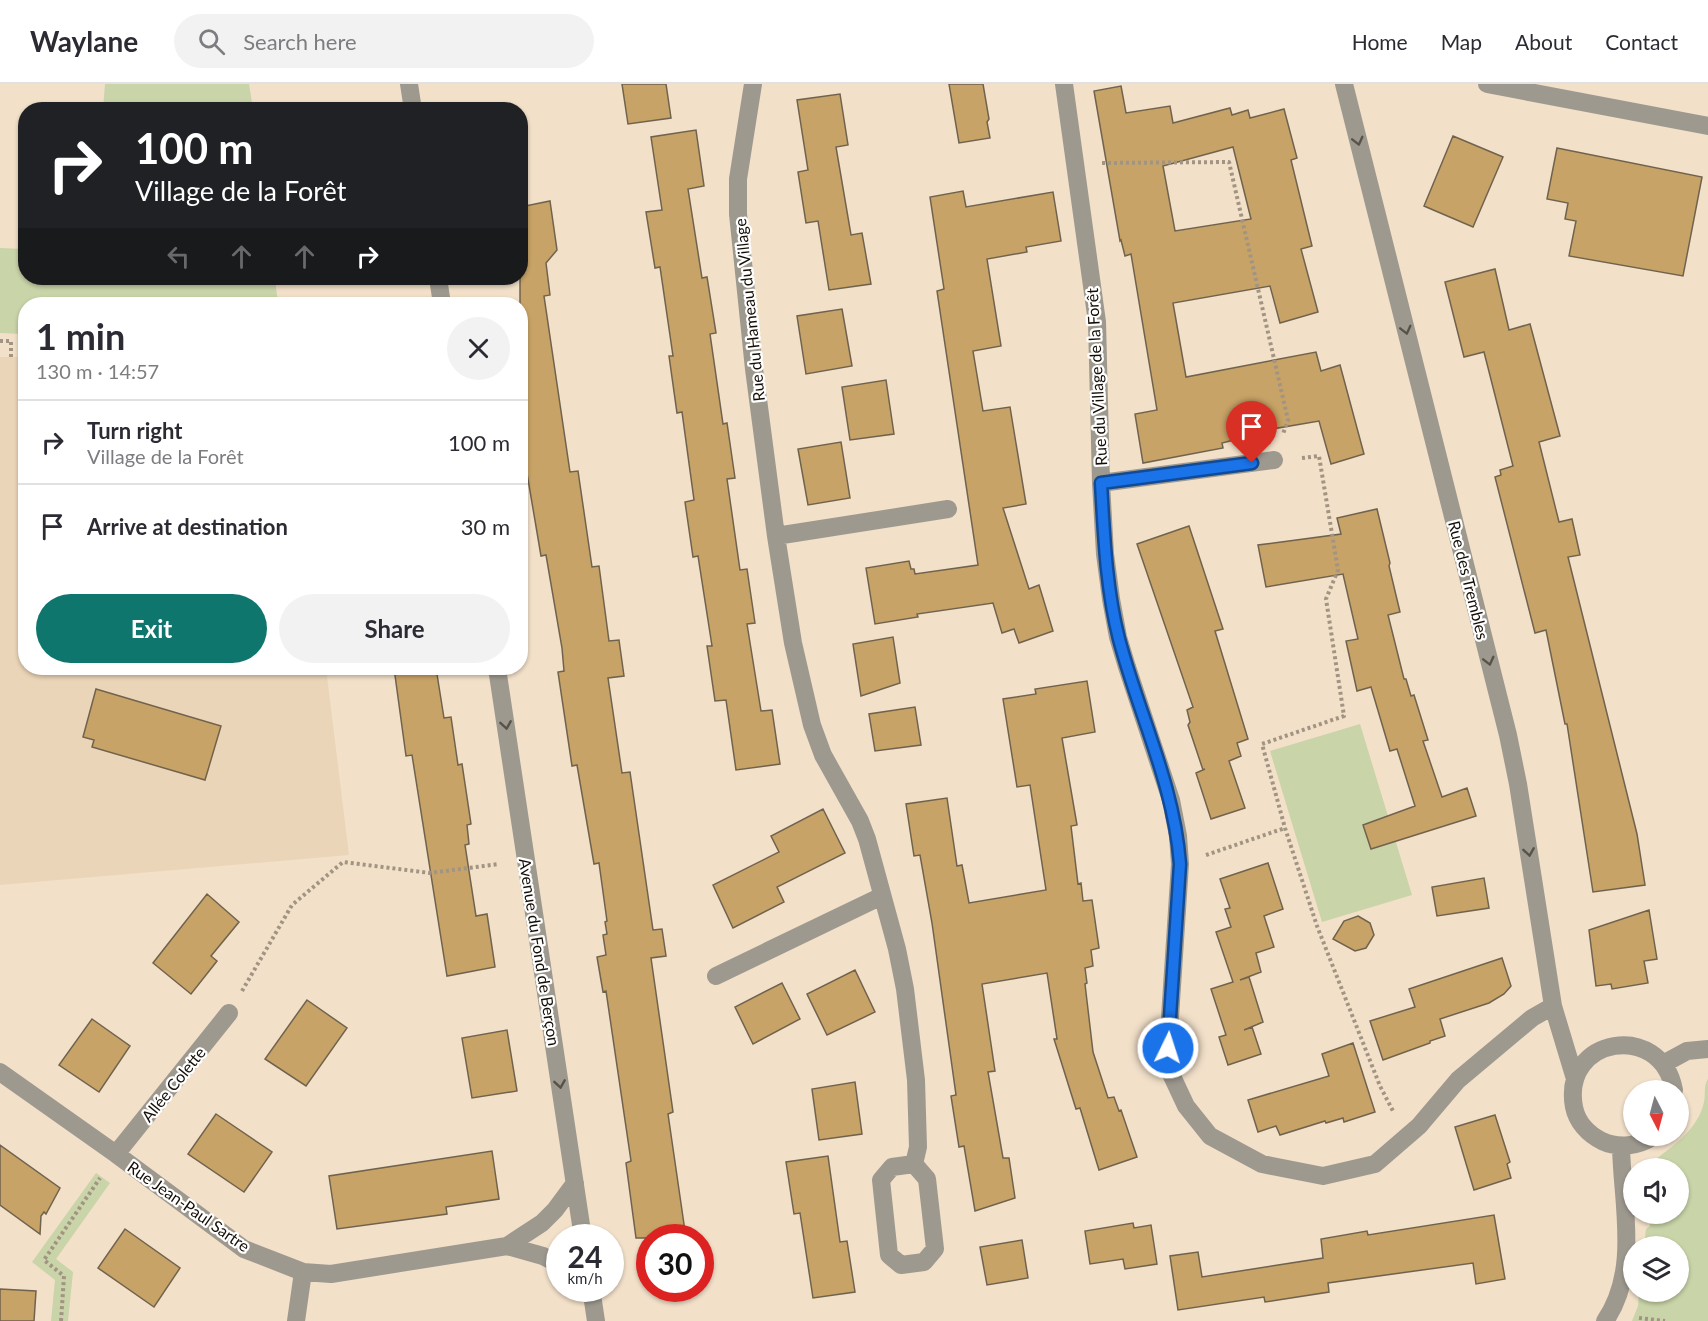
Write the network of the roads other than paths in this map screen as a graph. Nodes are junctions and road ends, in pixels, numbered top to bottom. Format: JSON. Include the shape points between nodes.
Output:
{"nodes":[{"id":1,"x":409,"y":84,"type":"edge"},
{"id":2,"x":753,"y":84,"type":"edge"},
{"id":3,"x":1064,"y":84,"type":"edge"},
{"id":4,"x":1344,"y":84,"type":"edge"},
{"id":5,"x":1487,"y":84,"type":"edge"},
{"id":6,"x":1587,"y":93,"type":"edge"},
{"id":7,"x":411,"y":102,"type":"edge"},
{"id":8,"x":1708,"y":126,"type":"edge"},
{"id":9,"x":1274,"y":460,"type":"road end"},
{"id":10,"x":1101,"y":483,"type":"junction"},
{"id":11,"x":948,"y":509,"type":"dead end"},
{"id":12,"x":776,"y":536,"type":"junction"},
{"id":13,"x":498,"y":675,"type":"edge"},
{"id":14,"x":882,"y":896,"type":"junction"},
{"id":15,"x":716,"y":976,"type":"dead end"},
{"id":16,"x":1553,"y":1006,"type":"junction"},
{"id":17,"x":229,"y":1013,"type":"road end"},
{"id":18,"x":1708,"y":1049,"type":"edge"},
{"id":19,"x":1663,"y":1064,"type":"junction"},
{"id":20,"x":0,"y":1072,"type":"edge"},
{"id":21,"x":1575,"y":1079,"type":"junction"},
{"id":22,"x":1672,"y":1080,"type":"edge"},
{"id":23,"x":1621,"y":1146,"type":"joint"},
{"id":24,"x":116,"y":1154,"type":"junction"},
{"id":25,"x":914,"y":1164,"type":"junction"},
{"id":26,"x":575,"y":1183,"type":"junction"},
{"id":27,"x":582,"y":1224,"type":"edge"},
{"id":28,"x":507,"y":1246,"type":"junction"},
{"id":29,"x":546,"y":1258,"type":"edge"},
{"id":30,"x":303,"y":1272,"type":"junction"},
{"id":31,"x":593,"y":1302,"type":"edge"},
{"id":32,"x":296,"y":1321,"type":"edge"},
{"id":33,"x":596,"y":1321,"type":"edge"},
{"id":34,"x":1605,"y":1321,"type":"edge"}],
"edges":[{"from":1,"to":7,"type":"street"},
{"from":2,"to":12,"type":"street","name":"Rue du Hameau du Village","via":[[738,179],[738,214]]},
{"from":3,"to":10,"type":"street","name":"Rue du Village de la Forêt","via":[[1097,322]]},
{"from":4,"to":16,"type":"street","name":"Rue des Trembles","one_way":true,"via":[[1508,735]]},
{"from":5,"to":6,"type":"street"},
{"from":6,"to":8,"type":"street"},
{"from":9,"to":10,"type":"street"},
{"from":10,"to":16,"type":"street","name":"Rue du Village de la Forêt","via":[[1105,554],[1118,637],[1171,800],[1178,837],[1180,864],[1168,1048],[1171,1074],[1186,1106],[1210,1136],[1262,1164],[1323,1176],[1375,1164],[1419,1126],[1458,1080],[1532,1018]]},
{"from":11,"to":12,"type":"street"},
{"from":12,"to":14,"type":"street","name":"Rue du Hameau du Village","via":[[812,726],[823,755],[860,821]]},
{"from":13,"to":26,"type":"street","name":"Avenue du Fond de Berçon","one_way":true},
{"from":14,"to":15,"type":"street"},
{"from":14,"to":25,"type":"street","name":"Rue du Hameau du Village","via":[[905,989],[916,1080],[918,1147]]},
{"from":16,"to":21,"type":"street","name":"Rue des Trembles"},
{"from":17,"to":24,"type":"street","name":"Allée Colette"},
{"from":18,"to":19,"type":"street","via":[[1687,1051]]},
{"from":19,"to":21,"type":"street","via":[[1652,1053],[1622,1044],[1593,1054]]},
{"from":19,"to":22,"type":"street"},
{"from":20,"to":24,"type":"street","name":"Rue Jean-Paul Sartre"},
{"from":21,"to":23,"type":"street","name":"Rue des Trembles","via":[[1572,1096],[1583,1127],[1594,1137]]},
{"from":23,"to":34,"type":"street","via":[[1626,1254],[1620,1287]]},
{"from":24,"to":30,"type":"street","name":"Rue Jean-Paul Sartre","via":[[244,1248]]},
{"from":25,"to":25,"type":"street","via":[[892,1167],[881,1180],[889,1255],[902,1265],[924,1262],[935,1249],[927,1179]]},
{"from":26,"to":27,"type":"street","name":"Avenue du Fond de Berçon"},
{"from":26,"to":28,"type":"street","via":[[542,1223]]},
{"from":28,"to":29,"type":"street"},
{"from":28,"to":30,"type":"street","name":"Rue Jean-Paul Sartre","via":[[331,1274]]},
{"from":30,"to":32,"type":"street"},
{"from":31,"to":33,"type":"street"}]}
